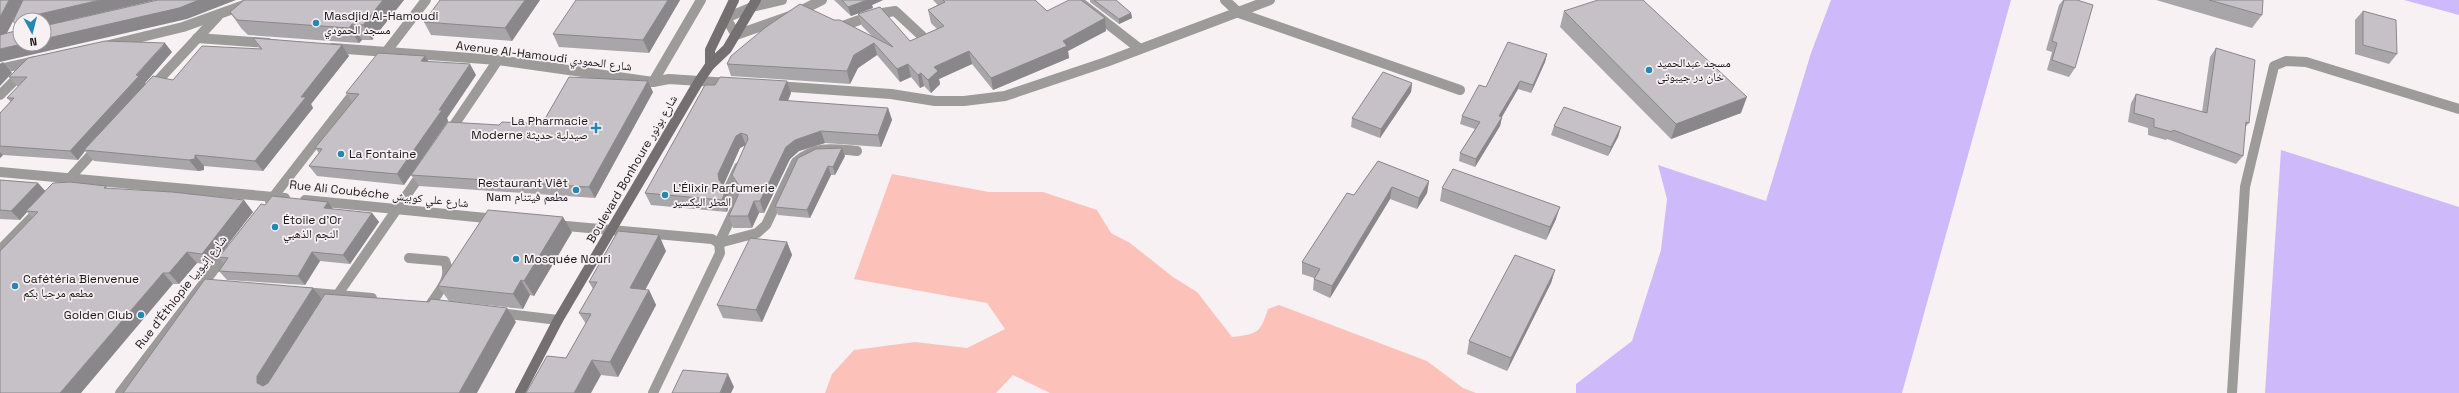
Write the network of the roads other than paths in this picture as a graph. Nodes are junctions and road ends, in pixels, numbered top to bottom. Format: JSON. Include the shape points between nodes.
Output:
{"nodes":[{"id":1,"x":258,"y":0,"type":"edge"},
{"id":2,"x":426,"y":0,"type":"edge"},
{"id":3,"x":701,"y":0,"type":"edge"},
{"id":4,"x":734,"y":0,"type":"edge"},
{"id":5,"x":782,"y":0,"type":"edge"},
{"id":6,"x":822,"y":0,"type":"edge"},
{"id":7,"x":1077,"y":0,"type":"edge"},
{"id":8,"x":1225,"y":0,"type":"edge"},
{"id":9,"x":1270,"y":0,"type":"edge"},
{"id":10,"x":754,"y":3,"type":"edge"},
{"id":11,"x":804,"y":9,"type":"junction"},
{"id":12,"x":1239,"y":13,"type":"junction"},
{"id":13,"x":816,"y":15,"type":"edge"},
{"id":14,"x":218,"y":16,"type":"junction"},
{"id":15,"x":726,"y":18,"type":"junction"},
{"id":16,"x":828,"y":21,"type":"edge"},
{"id":17,"x":736,"y":35,"type":"junction"},
{"id":18,"x":922,"y":36,"type":"edge"},
{"id":19,"x":197,"y":38,"type":"junction"},
{"id":20,"x":276,"y":44,"type":"edge"},
{"id":21,"x":102,"y":46,"type":"edge"},
{"id":22,"x":323,"y":48,"type":"edge"},
{"id":23,"x":1140,"y":49,"type":"junction"},
{"id":24,"x":386,"y":52,"type":"junction"},
{"id":25,"x":48,"y":58,"type":"edge"},
{"id":26,"x":498,"y":60,"type":"junction"},
{"id":27,"x":33,"y":62,"type":"junction"},
{"id":28,"x":376,"y":65,"type":"edge"},
{"id":29,"x":710,"y":65,"type":"junction"},
{"id":30,"x":0,"y":69,"type":"edge"},
{"id":31,"x":366,"y":78,"type":"edge"},
{"id":32,"x":699,"y":81,"type":"junction"},
{"id":33,"x":653,"y":82,"type":"junction"},
{"id":34,"x":739,"y":84,"type":"edge"},
{"id":35,"x":763,"y":85,"type":"edge"},
{"id":36,"x":1460,"y":90,"type":"dead end"},
{"id":37,"x":0,"y":95,"type":"edge"},
{"id":38,"x":144,"y":96,"type":"edge"},
{"id":39,"x":2459,"y":108,"type":"edge"},
{"id":40,"x":107,"y":137,"type":"edge"},
{"id":41,"x":441,"y":145,"type":"edge"},
{"id":42,"x":857,"y":151,"type":"dead end"},
{"id":43,"x":744,"y":157,"type":"edge"},
{"id":44,"x":428,"y":164,"type":"edge"},
{"id":45,"x":0,"y":172,"type":"edge"},
{"id":46,"x":70,"y":178,"type":"junction"},
{"id":47,"x":59,"y":189,"type":"edge"},
{"id":48,"x":273,"y":196,"type":"junction"},
{"id":49,"x":48,"y":200,"type":"edge"},
{"id":50,"x":264,"y":208,"type":"edge"},
{"id":51,"x":397,"y":210,"type":"junction"},
{"id":52,"x":508,"y":220,"type":"edge"},
{"id":53,"x":548,"y":224,"type":"edge"},
{"id":54,"x":612,"y":230,"type":"junction"},
{"id":55,"x":235,"y":243,"type":"edge"},
{"id":56,"x":719,"y":243,"type":"junction"},
{"id":57,"x":0,"y":250,"type":"edge"},
{"id":58,"x":410,"y":258,"type":"dead end"},
{"id":59,"x":201,"y":284,"type":"junction"},
{"id":60,"x":216,"y":286,"type":"edge"},
{"id":61,"x":292,"y":291,"type":"edge"},
{"id":62,"x":337,"y":294,"type":"junction"},
{"id":63,"x":384,"y":300,"type":"edge"},
{"id":64,"x":445,"y":307,"type":"edge"},
{"id":65,"x":490,"y":312,"type":"edge"},
{"id":66,"x":325,"y":314,"type":"edge"},
{"id":67,"x":558,"y":320,"type":"junction"},
{"id":68,"x":120,"y":393,"type":"edge"},
{"id":69,"x":520,"y":393,"type":"edge"},
{"id":70,"x":653,"y":393,"type":"edge"},
{"id":71,"x":2232,"y":393,"type":"edge"}],
"edges":[{"from":1,"to":14,"type":"street"},
{"from":2,"to":24,"type":"street"},
{"from":3,"to":33,"type":"street"},
{"from":4,"to":15,"type":"main road"},
{"from":5,"to":10,"type":"street"},
{"from":6,"to":11,"type":"street"},
{"from":7,"to":23,"type":"street"},
{"from":8,"to":12,"type":"street"},
{"from":9,"to":12,"type":"street"},
{"from":10,"to":15,"type":"street"},
{"from":10,"to":17,"type":"main road","name":"Boulevard Bonhoure شارع بونور"},
{"from":11,"to":13,"type":"street"},
{"from":11,"to":17,"type":"street"},
{"from":12,"to":23,"type":"street"},
{"from":12,"to":36,"type":"street"},
{"from":14,"to":19,"type":"street"},
{"from":14,"to":21,"type":"street"},
{"from":15,"to":17,"type":"street"},
{"from":15,"to":29,"type":"main road","via":[[710,50]]},
{"from":16,"to":18,"type":"street","via":[[840,27],[876,14],[895,11]]},
{"from":17,"to":29,"type":"main road","name":"Boulevard Bonhoure شارع بونور","via":[[727,49]]},
{"from":19,"to":20,"type":"street"},
{"from":19,"to":38,"type":"street"},
{"from":22,"to":24,"type":"street","name":"Avenue Al-Hamoudi شارع الحمودي"},
{"from":23,"to":35,"type":"street","via":[[1005,96],[964,101],[935,101],[891,94]]},
{"from":24,"to":26,"type":"street","name":"Avenue Al-Hamoudi شارع الحمودي"},
{"from":24,"to":28,"type":"street"},
{"from":25,"to":27,"type":"street"},
{"from":26,"to":33,"type":"street","name":"Avenue Al-Hamoudi شارع الحمودي"},
{"from":26,"to":41,"type":"street"},
{"from":27,"to":30,"type":"street"},
{"from":27,"to":37,"type":"street"},
{"from":29,"to":32,"type":"main road","name":"Boulevard Bonhoure شارع بونور"},
{"from":31,"to":48,"type":"street"},
{"from":32,"to":33,"type":"street","name":"Avenue Al-Hamoudi شارع الحمودي","via":[[670,79]]},
{"from":32,"to":34,"type":"street","name":"Avenue Al-Hamoudi شارع الحمودي"},
{"from":32,"to":54,"type":"main road","name":"Boulevard Bonhoure شارع بونور"},
{"from":39,"to":71,"type":"street","via":[[2306,62],[2286,60],[2274,66],[2245,187]]},
{"from":40,"to":46,"type":"street"},
{"from":42,"to":56,"type":"street","via":[[823,148],[807,152],[796,162],[766,225],[757,233]]},
{"from":43,"to":56,"type":"street","via":[[729,188],[737,199],[737,205]]},
{"from":44,"to":51,"type":"street"},
{"from":45,"to":46,"type":"street","name":"Rue Ali Coubéche شارع علي كوبيش"},
{"from":46,"to":47,"type":"street"},
{"from":46,"to":48,"type":"street","name":"Rue Ali Coubéche شارع علي كوبيش"},
{"from":48,"to":50,"type":"street"},
{"from":48,"to":51,"type":"street","name":"Rue Ali Coubéche شارع علي كوبيش"},
{"from":49,"to":57,"type":"street"},
{"from":51,"to":52,"type":"street","name":"Rue Ali Coubéche شارع علي كوبيش"},
{"from":51,"to":62,"type":"street"},
{"from":53,"to":54,"type":"street"},
{"from":54,"to":56,"type":"street","via":[[712,239]]},
{"from":54,"to":67,"type":"main road","name":"Boulevard Bonhoure شارع بونور"},
{"from":55,"to":59,"type":"street","name":"Rue d'Éthiopie شارع إثيوبيا"},
{"from":56,"to":70,"type":"street","via":[[720,253]]},
{"from":58,"to":64,"type":"street","via":[[446,261],[449,275],[426,305]]},
{"from":59,"to":60,"type":"street"},
{"from":59,"to":68,"type":"street","name":"Rue d'Éthiopie شارع إثيوبيا"},
{"from":61,"to":62,"type":"street"},
{"from":62,"to":63,"type":"street"},
{"from":62,"to":66,"type":"street"},
{"from":65,"to":67,"type":"street"},
{"from":67,"to":69,"type":"main road","name":"Boulevard Bonhoure شارع بونور"}]}
